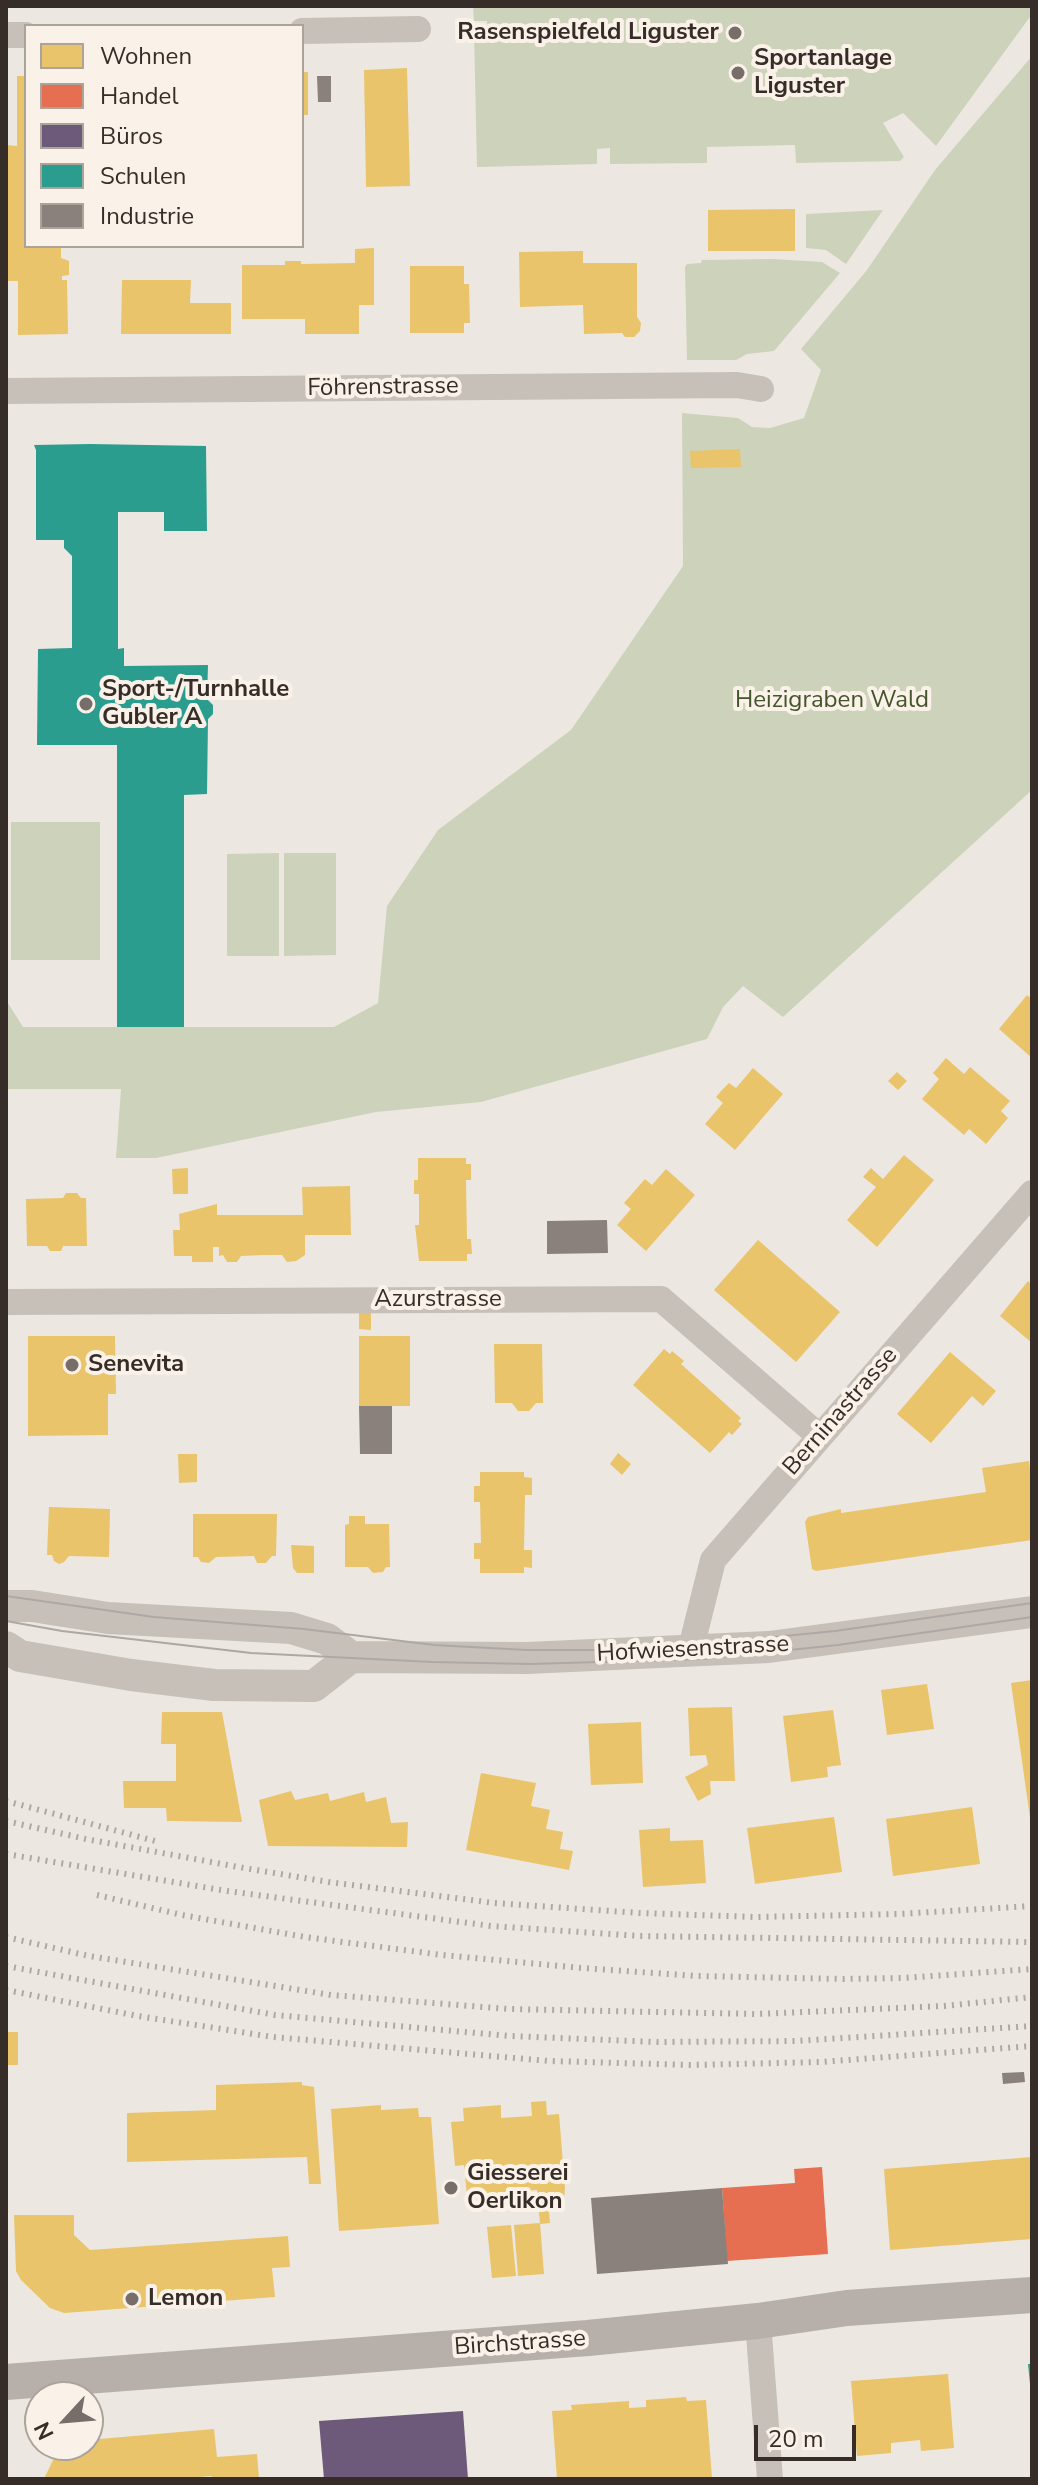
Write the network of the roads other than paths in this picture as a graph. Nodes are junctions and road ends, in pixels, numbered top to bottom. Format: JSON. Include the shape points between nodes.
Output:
{"nodes":[{"id":1,"x":418,"y":29,"type":"dead end"},
{"id":2,"x":304,"y":31,"type":"edge"},
{"id":3,"x":761,"y":389,"type":"dead end"},
{"id":4,"x":6,"y":391,"type":"edge"},
{"id":5,"x":1032,"y":1193,"type":"edge"},
{"id":6,"x":6,"y":1302,"type":"edge"},
{"id":7,"x":819,"y":1436,"type":"junction"},
{"id":8,"x":6,"y":1606,"type":"edge"},
{"id":9,"x":1032,"y":1612,"type":"edge"},
{"id":10,"x":6,"y":1647,"type":"edge"},
{"id":11,"x":690,"y":1652,"type":"junction"},
{"id":12,"x":351,"y":1657,"type":"junction"},
{"id":13,"x":1032,"y":2295,"type":"edge"},
{"id":14,"x":758,"y":2321,"type":"junction"},
{"id":15,"x":6,"y":2382,"type":"edge"},
{"id":16,"x":770,"y":2479,"type":"edge"}],
"edges":[{"from":1,"to":2,"type":"street"},
{"from":3,"to":4,"type":"street","name":"Föhrenstrasse","via":[[737,385]]},
{"from":5,"to":7,"type":"street","name":"Berninastrasse"},
{"from":6,"to":7,"type":"street","name":"Azurstrasse","via":[[661,1299]]},
{"from":7,"to":11,"type":"street","name":"Berninastrasse","via":[[713,1560]]},
{"from":8,"to":12,"type":"street","via":[[108,1618],[291,1628],[327,1639]]},
{"from":9,"to":11,"type":"street","name":"Hofwiesenstrasse","via":[[769,1647]]},
{"from":10,"to":12,"type":"street","via":[[20,1656],[214,1685],[314,1686]]},
{"from":11,"to":12,"type":"street","name":"Hofwiesenstrasse"},
{"from":13,"to":14,"type":"main road","name":"Birchstrasse","via":[[847,2308]]},
{"from":14,"to":15,"type":"main road","name":"Birchstrasse","via":[[574,2340]]},
{"from":14,"to":16,"type":"street"}]}
